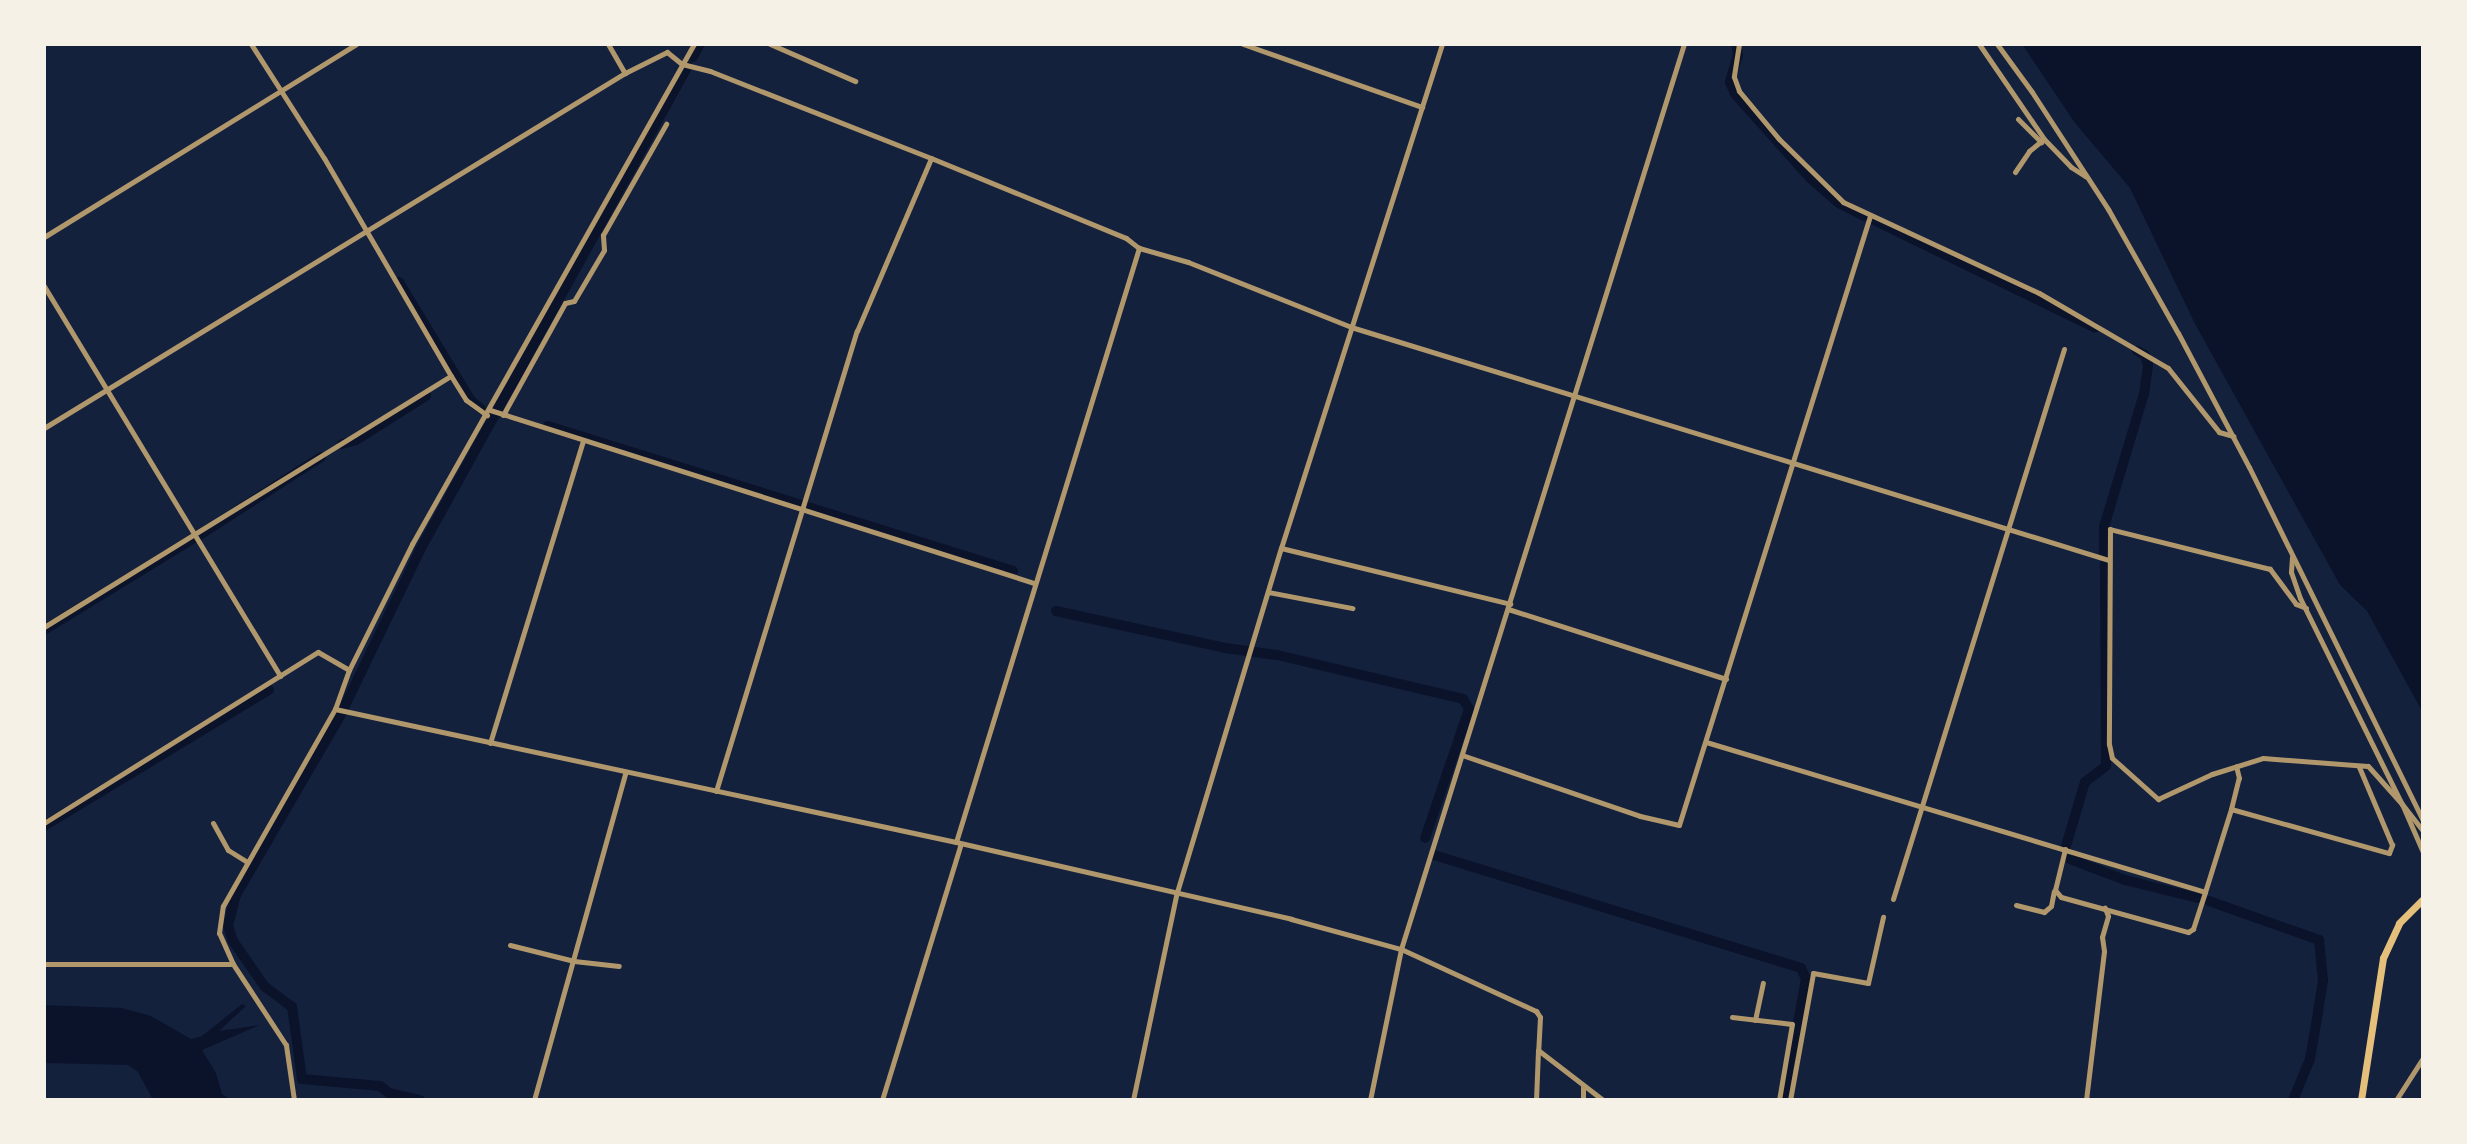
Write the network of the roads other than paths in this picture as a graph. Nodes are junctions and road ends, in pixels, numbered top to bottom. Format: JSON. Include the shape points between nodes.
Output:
{"nodes":[{"id":1,"x":251,"y":44,"type":"edge"},
{"id":2,"x":356,"y":44,"type":"edge"},
{"id":3,"x":608,"y":44,"type":"edge"},
{"id":4,"x":694,"y":44,"type":"edge"},
{"id":5,"x":770,"y":44,"type":"edge"},
{"id":6,"x":1243,"y":44,"type":"edge"},
{"id":7,"x":1442,"y":44,"type":"edge"},
{"id":8,"x":1684,"y":44,"type":"edge"},
{"id":9,"x":1739,"y":44,"type":"edge"},
{"id":10,"x":1979,"y":44,"type":"edge"},
{"id":11,"x":1997,"y":44,"type":"edge"},
{"id":12,"x":682,"y":64,"type":"junction"},
{"id":13,"x":625,"y":73,"type":"junction"},
{"id":14,"x":855,"y":81,"type":"dead end"},
{"id":15,"x":281,"y":92,"type":"junction"},
{"id":16,"x":1422,"y":107,"type":"junction"},
{"id":17,"x":2018,"y":119,"type":"dead end"},
{"id":18,"x":666,"y":124,"type":"dead end"},
{"id":19,"x":2043,"y":140,"type":"junction"},
{"id":20,"x":931,"y":158,"type":"junction"},
{"id":21,"x":2015,"y":172,"type":"dead end"},
{"id":22,"x":2087,"y":177,"type":"junction"},
{"id":23,"x":1870,"y":216,"type":"junction"},
{"id":24,"x":366,"y":230,"type":"junction"},
{"id":25,"x":44,"y":237,"type":"edge"},
{"id":26,"x":1139,"y":248,"type":"junction"},
{"id":27,"x":44,"y":286,"type":"edge"},
{"id":28,"x":1351,"y":327,"type":"junction"},
{"id":29,"x":2064,"y":349,"type":"dead end"},
{"id":30,"x":451,"y":376,"type":"junction"},
{"id":31,"x":106,"y":390,"type":"junction"},
{"id":32,"x":1575,"y":397,"type":"junction"},
{"id":33,"x":488,"y":413,"type":"junction"},
{"id":34,"x":503,"y":415,"type":"junction"},
{"id":35,"x":44,"y":428,"type":"edge"},
{"id":36,"x":2233,"y":436,"type":"junction"},
{"id":37,"x":583,"y":440,"type":"junction"},
{"id":38,"x":1793,"y":463,"type":"junction"},
{"id":39,"x":803,"y":506,"type":"junction"},
{"id":40,"x":2008,"y":529,"type":"junction"},
{"id":41,"x":194,"y":533,"type":"junction"},
{"id":42,"x":1281,"y":548,"type":"junction"},
{"id":43,"x":2292,"y":556,"type":"junction"},
{"id":44,"x":2109,"y":560,"type":"junction"},
{"id":45,"x":1034,"y":583,"type":"junction"},
{"id":46,"x":1268,"y":592,"type":"junction"},
{"id":47,"x":1509,"y":606,"type":"junction"},
{"id":48,"x":1352,"y":608,"type":"dead end"},
{"id":49,"x":2306,"y":608,"type":"junction"},
{"id":50,"x":44,"y":627,"type":"edge"},
{"id":51,"x":349,"y":670,"type":"junction"},
{"id":52,"x":280,"y":676,"type":"junction"},
{"id":53,"x":1726,"y":679,"type":"junction"},
{"id":54,"x":336,"y":710,"type":"junction"},
{"id":55,"x":1706,"y":742,"type":"junction"},
{"id":56,"x":490,"y":743,"type":"junction"},
{"id":57,"x":1462,"y":755,"type":"junction"},
{"id":58,"x":2236,"y":766,"type":"junction"},
{"id":59,"x":2359,"y":767,"type":"junction"},
{"id":60,"x":625,"y":773,"type":"junction"},
{"id":61,"x":716,"y":791,"type":"junction"},
{"id":62,"x":2402,"y":804,"type":"junction"},
{"id":63,"x":1921,"y":808,"type":"junction"},
{"id":64,"x":2231,"y":809,"type":"junction"},
{"id":65,"x":2423,"y":820,"type":"edge"},
{"id":66,"x":44,"y":823,"type":"edge"},
{"id":67,"x":213,"y":823,"type":"dead end"},
{"id":68,"x":2423,"y":831,"type":"edge"},
{"id":69,"x":958,"y":843,"type":"junction"},
{"id":70,"x":2065,"y":849,"type":"junction"},
{"id":71,"x":2423,"y":852,"type":"edge"},
{"id":72,"x":247,"y":862,"type":"junction"},
{"id":73,"x":2055,"y":890,"type":"junction"},
{"id":74,"x":1177,"y":892,"type":"junction"},
{"id":75,"x":2205,"y":892,"type":"junction"},
{"id":76,"x":1893,"y":899,"type":"dead end"},
{"id":77,"x":2423,"y":899,"type":"edge"},
{"id":78,"x":2016,"y":905,"type":"dead end"},
{"id":79,"x":2105,"y":908,"type":"junction"},
{"id":80,"x":1883,"y":917,"type":"dead end"},
{"id":81,"x":510,"y":945,"type":"dead end"},
{"id":82,"x":1401,"y":949,"type":"junction"},
{"id":83,"x":574,"y":961,"type":"junction"},
{"id":84,"x":44,"y":964,"type":"edge"},
{"id":85,"x":233,"y":964,"type":"junction"},
{"id":86,"x":619,"y":966,"type":"dead end"},
{"id":87,"x":1763,"y":983,"type":"dead end"},
{"id":88,"x":1732,"y":1017,"type":"dead end"},
{"id":89,"x":1755,"y":1020,"type":"junction"},
{"id":90,"x":1538,"y":1050,"type":"junction"},
{"id":91,"x":2423,"y":1058,"type":"edge"},
{"id":92,"x":1584,"y":1086,"type":"junction"},
{"id":93,"x":294,"y":1100,"type":"edge"},
{"id":94,"x":534,"y":1100,"type":"edge"},
{"id":95,"x":882,"y":1100,"type":"edge"},
{"id":96,"x":1133,"y":1100,"type":"edge"},
{"id":97,"x":1370,"y":1100,"type":"edge"},
{"id":98,"x":1536,"y":1100,"type":"edge"},
{"id":99,"x":1583,"y":1100,"type":"edge"},
{"id":100,"x":1603,"y":1100,"type":"edge"},
{"id":101,"x":1779,"y":1100,"type":"edge"},
{"id":102,"x":1790,"y":1100,"type":"edge"},
{"id":103,"x":2086,"y":1100,"type":"edge"},
{"id":104,"x":2361,"y":1100,"type":"edge"},
{"id":105,"x":2396,"y":1100,"type":"edge"}],
"edges":[{"from":1,"to":15,"type":"street"},
{"from":2,"to":15,"type":"street"},
{"from":3,"to":13,"type":"street"},
{"from":4,"to":12,"type":"street"},
{"from":5,"to":14,"type":"street"},
{"from":6,"to":16,"type":"street"},
{"from":7,"to":16,"type":"street"},
{"from":8,"to":32,"type":"street"},
{"from":9,"to":23,"type":"street","via":[[1734,77],[1739,91],[1821,183]]},
{"from":10,"to":19,"type":"street"},
{"from":11,"to":22,"type":"street"},
{"from":12,"to":13,"type":"street","via":[[667,52]]},
{"from":12,"to":20,"type":"street"},
{"from":12,"to":33,"type":"street"},
{"from":13,"to":24,"type":"street"},
{"from":15,"to":24,"type":"street"},
{"from":15,"to":25,"type":"street"},
{"from":16,"to":28,"type":"street"},
{"from":17,"to":19,"type":"street"},
{"from":18,"to":34,"type":"street","via":[[603,235],[604,250],[574,301],[565,303]]},
{"from":19,"to":21,"type":"street"},
{"from":19,"to":22,"type":"street"},
{"from":20,"to":26,"type":"street","via":[[1126,238]]},
{"from":20,"to":39,"type":"street","via":[[857,331]]},
{"from":22,"to":36,"type":"street"},
{"from":23,"to":36,"type":"street","via":[[2039,293],[2168,368],[2219,432]]},
{"from":23,"to":38,"type":"street"},
{"from":24,"to":30,"type":"street"},
{"from":24,"to":31,"type":"street"},
{"from":26,"to":28,"type":"street"},
{"from":26,"to":45,"type":"street"},
{"from":27,"to":31,"type":"street"},
{"from":28,"to":32,"type":"street"},
{"from":28,"to":42,"type":"street"},
{"from":29,"to":40,"type":"street"},
{"from":30,"to":33,"type":"street","via":[[466,400]]},
{"from":30,"to":41,"type":"street"},
{"from":31,"to":35,"type":"street"},
{"from":31,"to":41,"type":"street"},
{"from":32,"to":38,"type":"street"},
{"from":32,"to":47,"type":"street"},
{"from":33,"to":34,"type":"street"},
{"from":33,"to":51,"type":"street","via":[[412,544]]},
{"from":34,"to":37,"type":"street"},
{"from":36,"to":43,"type":"street"},
{"from":37,"to":39,"type":"street"},
{"from":37,"to":56,"type":"street"},
{"from":38,"to":40,"type":"street"},
{"from":38,"to":53,"type":"street"},
{"from":39,"to":45,"type":"street"},
{"from":39,"to":61,"type":"street"},
{"from":40,"to":44,"type":"street"},
{"from":40,"to":63,"type":"street"},
{"from":41,"to":50,"type":"street"},
{"from":41,"to":52,"type":"street"},
{"from":42,"to":46,"type":"street"},
{"from":42,"to":47,"type":"street"},
{"from":43,"to":49,"type":"street","via":[[2291,572]]},
{"from":43,"to":65,"type":"street"},
{"from":44,"to":49,"type":"street","via":[[2110,529],[2270,569],[2296,604]]},
{"from":44,"to":58,"type":"street","via":[[2112,758],[2158,799]]},
{"from":45,"to":69,"type":"street"},
{"from":46,"to":48,"type":"street"},
{"from":46,"to":74,"type":"street"},
{"from":47,"to":53,"type":"street"},
{"from":47,"to":57,"type":"street"},
{"from":49,"to":62,"type":"street"},
{"from":51,"to":52,"type":"street","via":[[318,652]]},
{"from":51,"to":54,"type":"street"},
{"from":52,"to":66,"type":"street"},
{"from":53,"to":55,"type":"street"},
{"from":54,"to":56,"type":"street"},
{"from":54,"to":72,"type":"street"},
{"from":55,"to":57,"type":"street","via":[[1679,825]]},
{"from":55,"to":63,"type":"street"},
{"from":56,"to":60,"type":"street"},
{"from":57,"to":82,"type":"street"},
{"from":58,"to":59,"type":"street","via":[[2263,758]]},
{"from":58,"to":64,"type":"street","via":[[2239,778]]},
{"from":59,"to":62,"type":"street","via":[[2371,768]]},
{"from":59,"to":64,"type":"street","via":[[2392,845],[2389,853]]},
{"from":60,"to":61,"type":"street"},
{"from":60,"to":83,"type":"street"},
{"from":61,"to":69,"type":"street"},
{"from":62,"to":68,"type":"street"},
{"from":62,"to":71,"type":"street"},
{"from":63,"to":70,"type":"street"},
{"from":63,"to":76,"type":"street"},
{"from":64,"to":75,"type":"street"},
{"from":67,"to":72,"type":"street","via":[[228,850]]},
{"from":69,"to":74,"type":"street"},
{"from":69,"to":95,"type":"street"},
{"from":70,"to":73,"type":"street"},
{"from":70,"to":75,"type":"street"},
{"from":72,"to":85,"type":"street","via":[[219,919],[219,933]]},
{"from":73,"to":78,"type":"street","via":[[2044,912]]},
{"from":73,"to":79,"type":"street","via":[[2061,897]]},
{"from":74,"to":82,"type":"street"},
{"from":74,"to":96,"type":"street"},
{"from":75,"to":79,"type":"street","via":[[2188,932]]},
{"from":77,"to":104,"type":"main road","via":[[2399,923],[2383,958]]},
{"from":79,"to":103,"type":"street"},
{"from":80,"to":102,"type":"street","via":[[1868,983],[1813,973]]},
{"from":81,"to":83,"type":"street"},
{"from":82,"to":90,"type":"street","via":[[1536,1011]]},
{"from":82,"to":97,"type":"street"},
{"from":83,"to":86,"type":"street"},
{"from":83,"to":94,"type":"street"},
{"from":84,"to":85,"type":"street"},
{"from":85,"to":93,"type":"street","via":[[286,1045]]},
{"from":87,"to":89,"type":"street"},
{"from":88,"to":89,"type":"street"},
{"from":89,"to":101,"type":"street","via":[[1792,1024]]},
{"from":90,"to":92,"type":"street"},
{"from":90,"to":98,"type":"street"},
{"from":91,"to":105,"type":"street"},
{"from":92,"to":99,"type":"street"},
{"from":92,"to":100,"type":"street"}]}
